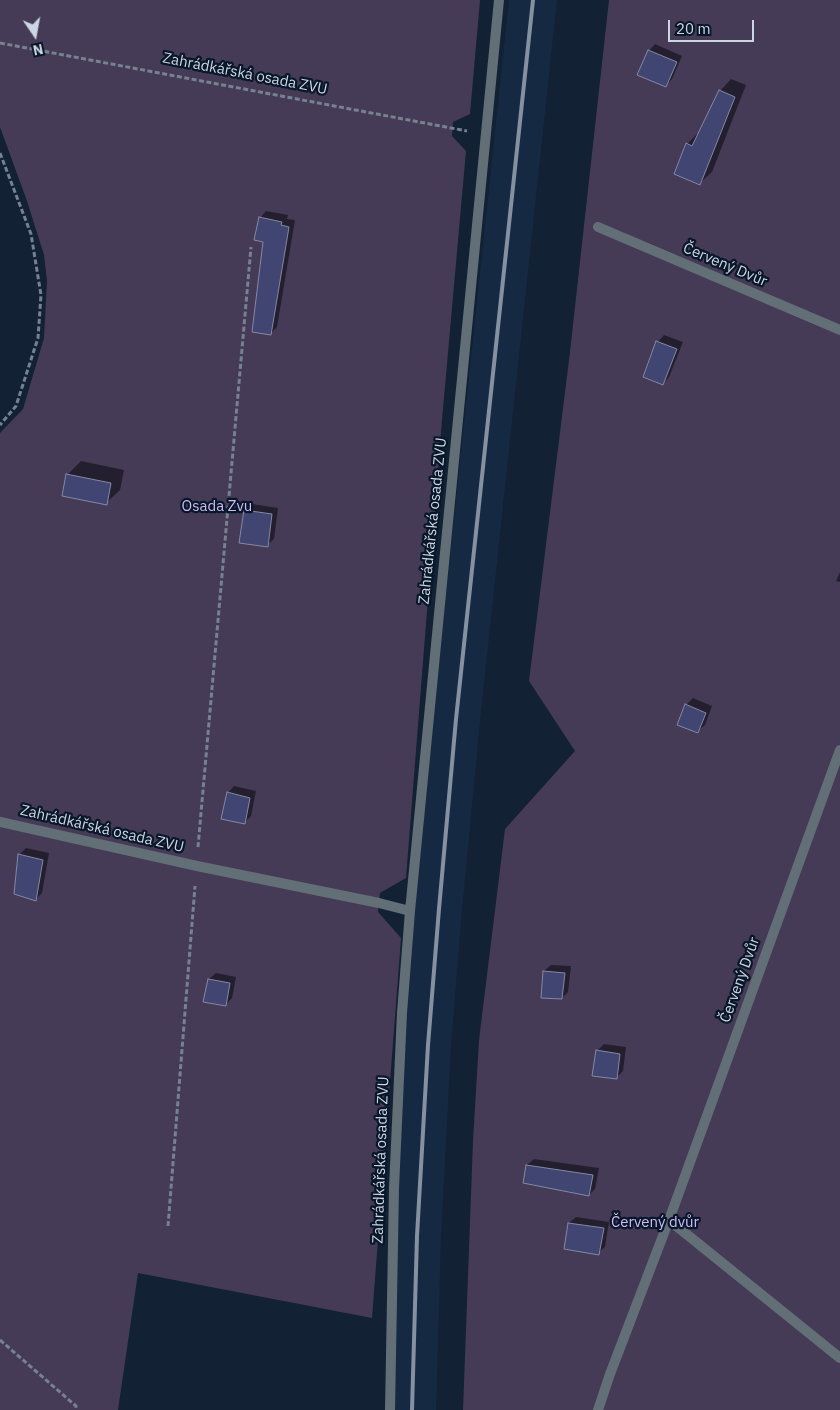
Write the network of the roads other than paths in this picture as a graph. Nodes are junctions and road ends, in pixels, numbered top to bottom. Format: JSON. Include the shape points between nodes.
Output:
{"nodes":[{"id":1,"x":499,"y":0,"type":"edge"},
{"id":2,"x":598,"y":227,"type":"dead end"},
{"id":3,"x":840,"y":330,"type":"edge"},
{"id":4,"x":840,"y":750,"type":"edge"},
{"id":5,"x":0,"y":822,"type":"edge"},
{"id":6,"x":410,"y":911,"type":"junction"},
{"id":7,"x":669,"y":1220,"type":"junction"},
{"id":8,"x":840,"y":1358,"type":"edge"},
{"id":9,"x":390,"y":1410,"type":"edge"},
{"id":10,"x":598,"y":1410,"type":"edge"}],
"edges":[{"from":1,"to":6,"type":"street","name":"Zahrádkářská osada ZVU"},
{"from":2,"to":3,"type":"street","name":"Červený Dvůr"},
{"from":4,"to":7,"type":"street","name":"Červený Dvůr"},
{"from":5,"to":6,"type":"street","name":"Zahrádkářská osada ZVU"},
{"from":6,"to":9,"type":"street","name":"Zahrádkářská osada ZVU","via":[[394,1188]]},
{"from":7,"to":8,"type":"street"},
{"from":7,"to":10,"type":"street","name":"Červený Dvůr"}]}
